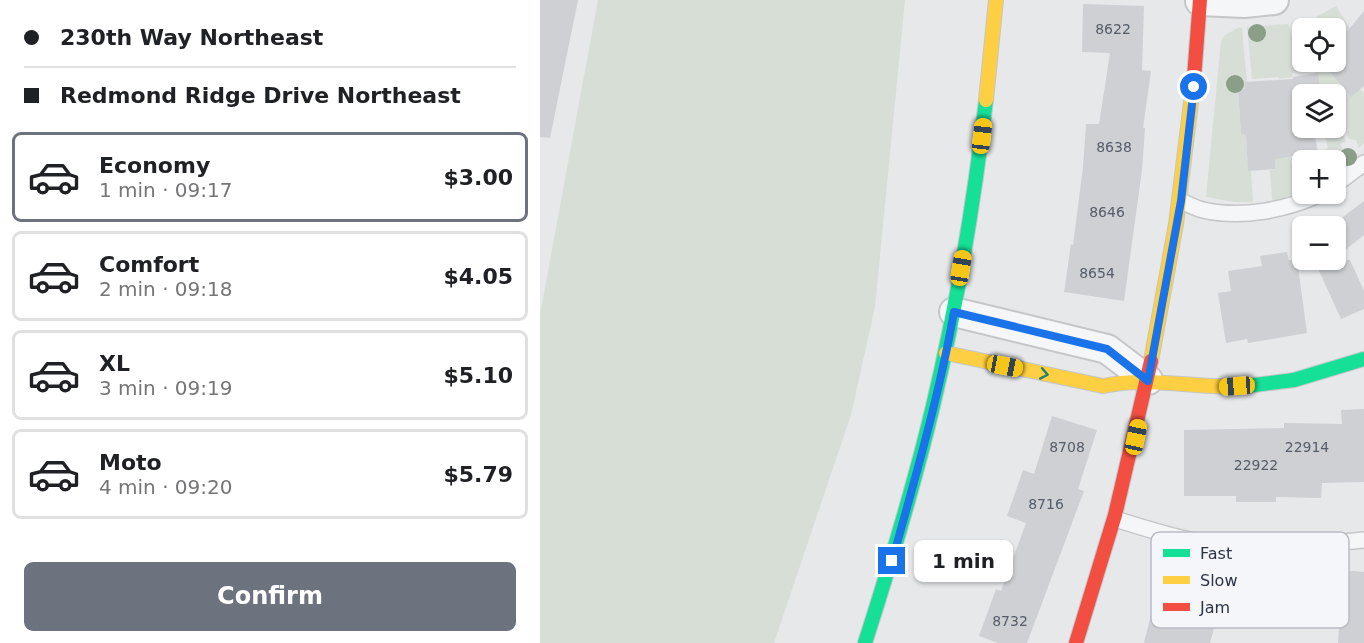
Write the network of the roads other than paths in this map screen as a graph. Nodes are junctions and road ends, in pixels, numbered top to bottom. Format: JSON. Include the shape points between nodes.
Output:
{"nodes":[{"id":1,"x":996,"y":0,"type":"edge"},
{"id":2,"x":1274,"y":0,"type":"edge"},
{"id":3,"x":1200,"y":1,"type":"edge"},
{"id":4,"x":1364,"y":163,"type":"edge"},
{"id":5,"x":1346,"y":177,"type":"edge"},
{"id":6,"x":1181,"y":201,"type":"junction"},
{"id":7,"x":1294,"y":204,"type":"edge"},
{"id":8,"x":954,"y":312,"type":"junction"},
{"id":9,"x":946,"y":353,"type":"junction"},
{"id":10,"x":1364,"y":359,"type":"edge"},
{"id":11,"x":1148,"y":381,"type":"junction"},
{"id":12,"x":1115,"y":519,"type":"junction"},
{"id":13,"x":1162,"y":532,"type":"edge"},
{"id":14,"x":1364,"y":540,"type":"edge"},
{"id":15,"x":1349,"y":541,"type":"edge"},
{"id":16,"x":865,"y":643,"type":"edge"},
{"id":17,"x":1076,"y":643,"type":"edge"}],
"edges":[{"from":1,"to":8,"type":"street","via":[[982,136]]},
{"from":2,"to":3,"type":"street"},
{"from":3,"to":6,"type":"street"},
{"from":4,"to":5,"type":"lane"},
{"from":6,"to":7,"type":"lane","via":[[1201,210],[1250,213]]},
{"from":6,"to":11,"type":"street"},
{"from":8,"to":9,"type":"street"},
{"from":8,"to":11,"type":"street","via":[[1107,349]]},
{"from":9,"to":11,"type":"street","one_way":true,"via":[[1103,386]]},
{"from":9,"to":16,"type":"street","via":[[918,469]]},
{"from":10,"to":11,"type":"street","via":[[1284,382],[1221,387]]},
{"from":11,"to":12,"type":"street"},
{"from":12,"to":13,"type":"lane"},
{"from":12,"to":17,"type":"street"},
{"from":14,"to":15,"type":"lane"}]}
